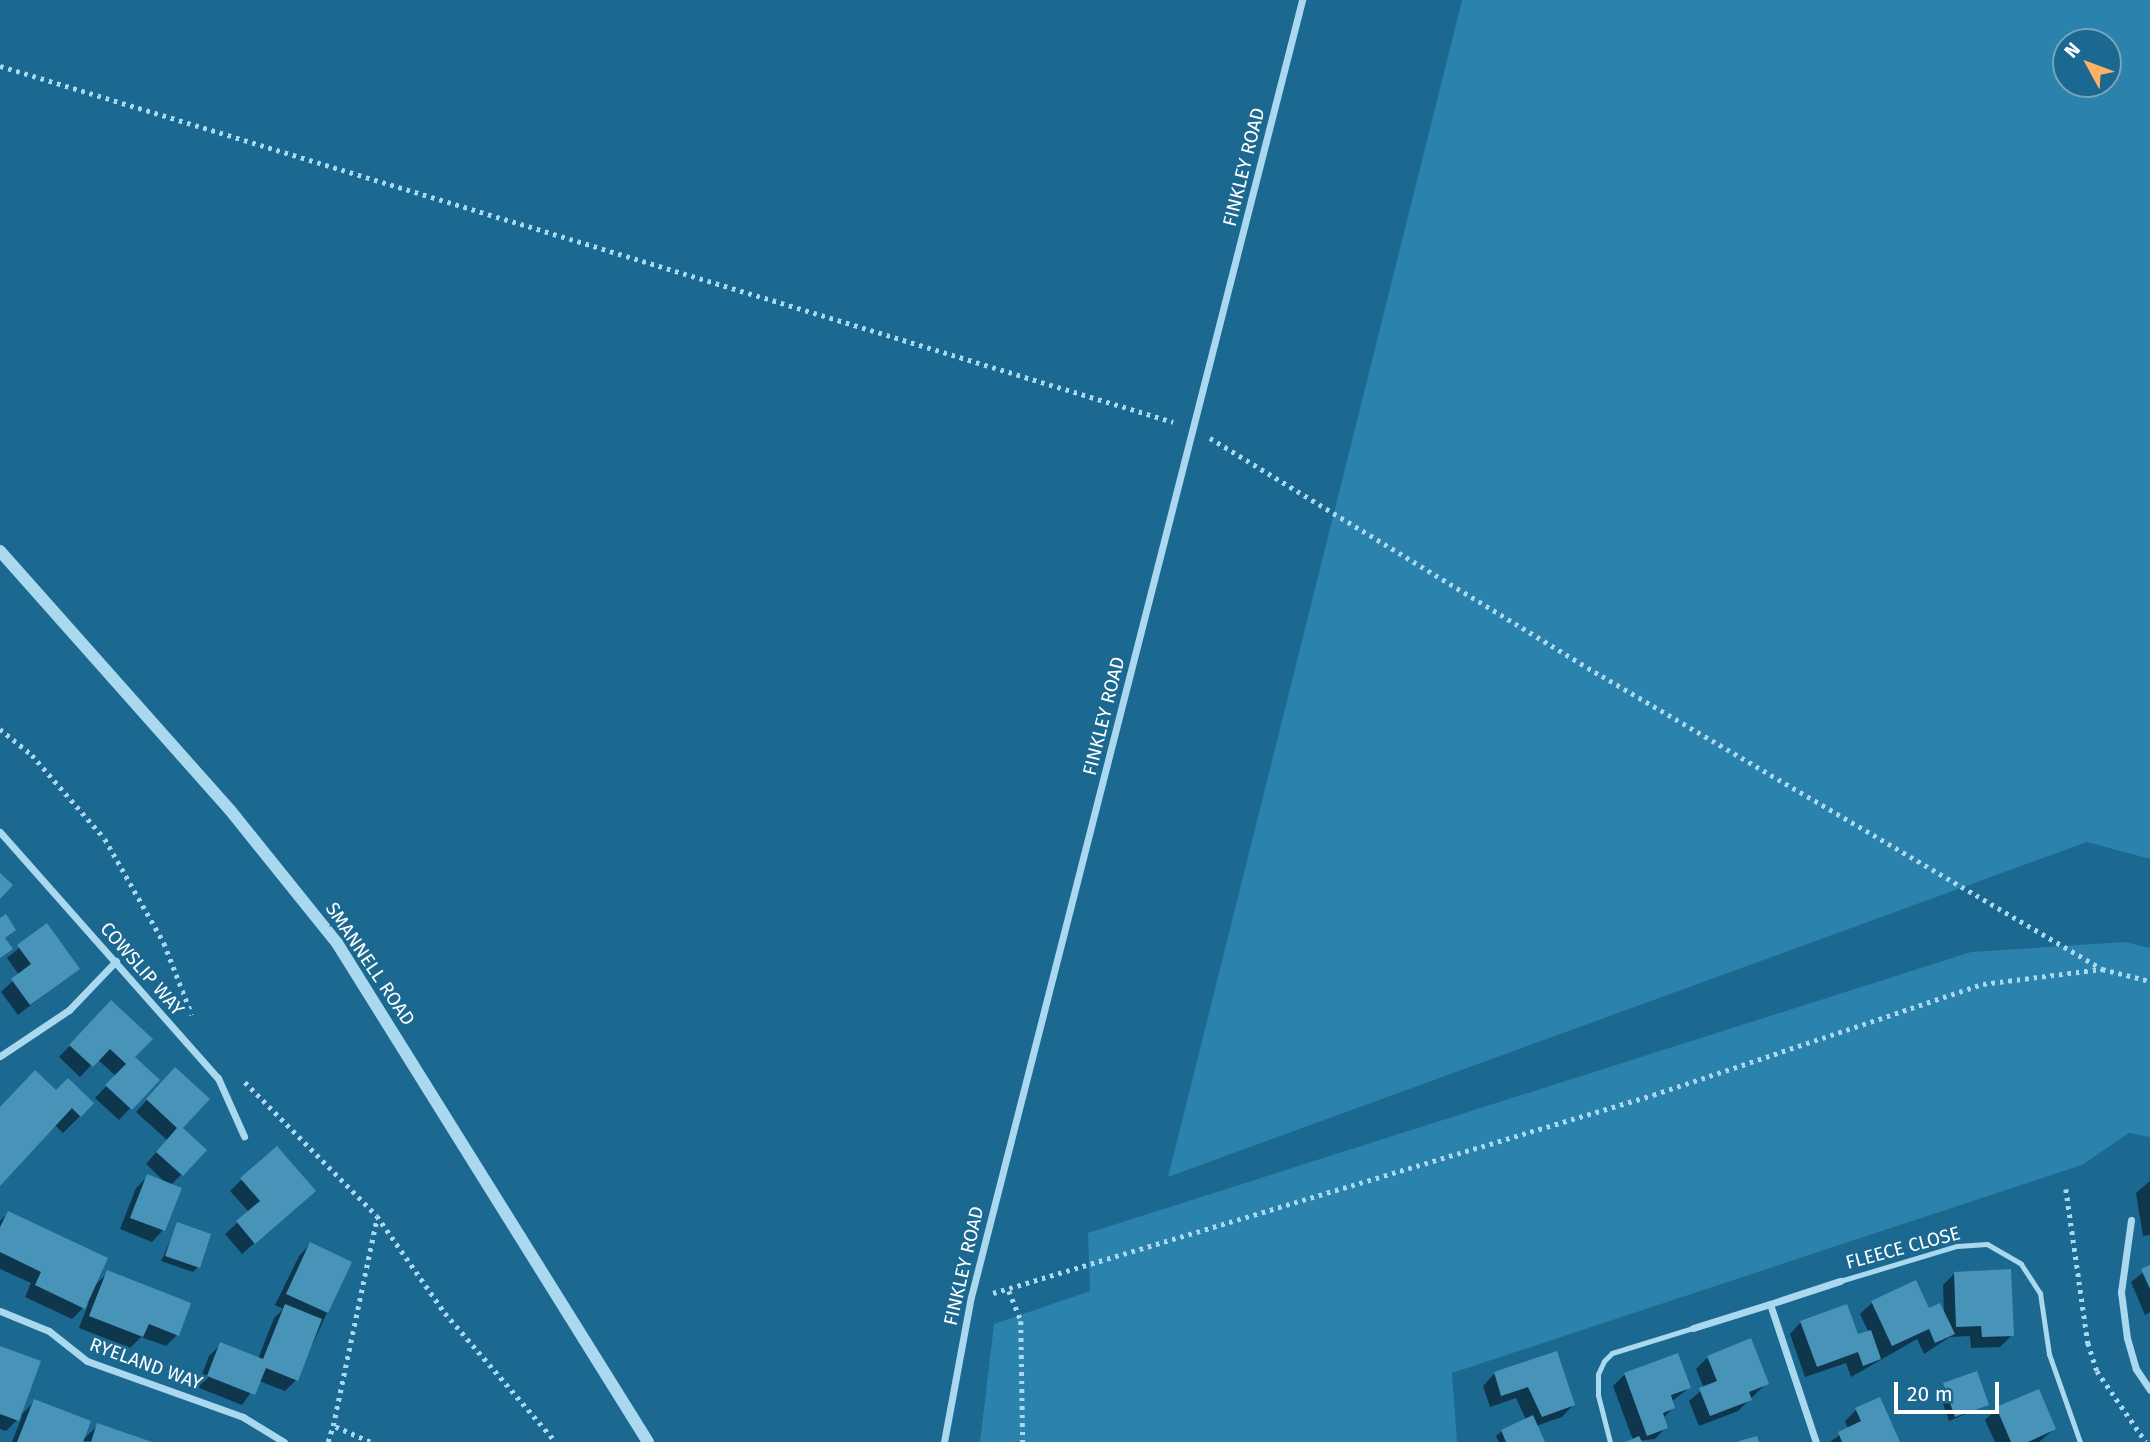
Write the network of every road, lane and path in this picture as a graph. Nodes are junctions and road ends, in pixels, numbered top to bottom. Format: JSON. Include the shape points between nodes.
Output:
{"nodes":[{"id":1,"x":1302,"y":0,"type":"edge"},
{"id":2,"x":0,"y":66,"type":"edge"},
{"id":3,"x":1194,"y":428,"type":"junction"},
{"id":4,"x":0,"y":551,"type":"edge"},
{"id":5,"x":0,"y":729,"type":"edge"},
{"id":6,"x":0,"y":832,"type":"edge"},
{"id":7,"x":116,"y":961,"type":"junction"},
{"id":8,"x":2102,"y":969,"type":"junction"},
{"id":9,"x":2150,"y":981,"type":"edge"},
{"id":10,"x":194,"y":1018,"type":"dead end"},
{"id":11,"x":0,"y":1056,"type":"edge"},
{"id":12,"x":235,"y":1070,"type":"dead end"},
{"id":13,"x":244,"y":1136,"type":"dead end"},
{"id":14,"x":2066,"y":1189,"type":"dead end"},
{"id":15,"x":377,"y":1216,"type":"junction"},
{"id":16,"x":2131,"y":1220,"type":"dead end"},
{"id":17,"x":1840,"y":1281,"type":"joint"},
{"id":18,"x":1009,"y":1291,"type":"junction"},
{"id":19,"x":971,"y":1297,"type":"junction"},
{"id":20,"x":1770,"y":1304,"type":"junction"},
{"id":21,"x":0,"y":1311,"type":"edge"},
{"id":22,"x":1693,"y":1328,"type":"joint"},
{"id":23,"x":2150,"y":1390,"type":"edge"},
{"id":24,"x":333,"y":1426,"type":"junction"},
{"id":25,"x":284,"y":1442,"type":"edge"},
{"id":26,"x":328,"y":1442,"type":"edge"},
{"id":27,"x":370,"y":1442,"type":"edge"},
{"id":28,"x":556,"y":1442,"type":"edge"},
{"id":29,"x":648,"y":1442,"type":"edge"},
{"id":30,"x":944,"y":1442,"type":"edge"},
{"id":31,"x":1023,"y":1442,"type":"edge"},
{"id":32,"x":1610,"y":1442,"type":"edge"},
{"id":33,"x":1816,"y":1442,"type":"edge"},
{"id":34,"x":2080,"y":1442,"type":"edge"},
{"id":35,"x":2147,"y":1442,"type":"edge"}],
"edges":[{"from":1,"to":3,"type":"street","name":"FINKLEY ROAD"},
{"from":2,"to":3,"type":"path"},
{"from":3,"to":8,"type":"path","via":[[1602,676]]},
{"from":3,"to":19,"type":"street","name":"FINKLEY ROAD"},
{"from":4,"to":29,"type":"street","name":"SMANNELL ROAD","via":[[230,810],[337,943]]},
{"from":5,"to":10,"type":"path","via":[[32,755],[105,839],[164,943]]},
{"from":6,"to":7,"type":"street","name":"COWSLIP WAY"},
{"from":7,"to":11,"type":"street","via":[[69,1010]]},
{"from":7,"to":13,"type":"street","name":"COWSLIP WAY","via":[[218,1078]]},
{"from":8,"to":9,"type":"path"},
{"from":8,"to":18,"type":"path","via":[[1983,984],[1653,1095]]},
{"from":12,"to":15,"type":"path"},
{"from":14,"to":35,"type":"path","via":[[2097,1371]]},
{"from":15,"to":24,"type":"path"},
{"from":15,"to":28,"type":"path","via":[[445,1313]]},
{"from":16,"to":23,"type":"street","via":[[2121,1292],[2136,1369]]},
{"from":17,"to":20,"type":"street","name":"FLEECE CLOSE"},
{"from":17,"to":34,"type":"lane","name":"FLEECE CLOSE","via":[[1957,1246],[1987,1244],[2015,1260],[2040,1293],[2049,1354]]},
{"from":18,"to":19,"type":"path"},
{"from":18,"to":31,"type":"path","via":[[1021,1321]]},
{"from":19,"to":30,"type":"street","name":"FINKLEY ROAD"},
{"from":20,"to":22,"type":"street","name":"FLEECE CLOSE"},
{"from":20,"to":33,"type":"street"},
{"from":21,"to":25,"type":"street","name":"RYELAND WAY","via":[[49,1331],[87,1361],[243,1417]]},
{"from":22,"to":32,"type":"lane","via":[[1612,1353],[1604,1361],[1598,1374],[1598,1395]]},
{"from":24,"to":26,"type":"path"},
{"from":24,"to":27,"type":"path"}]}
